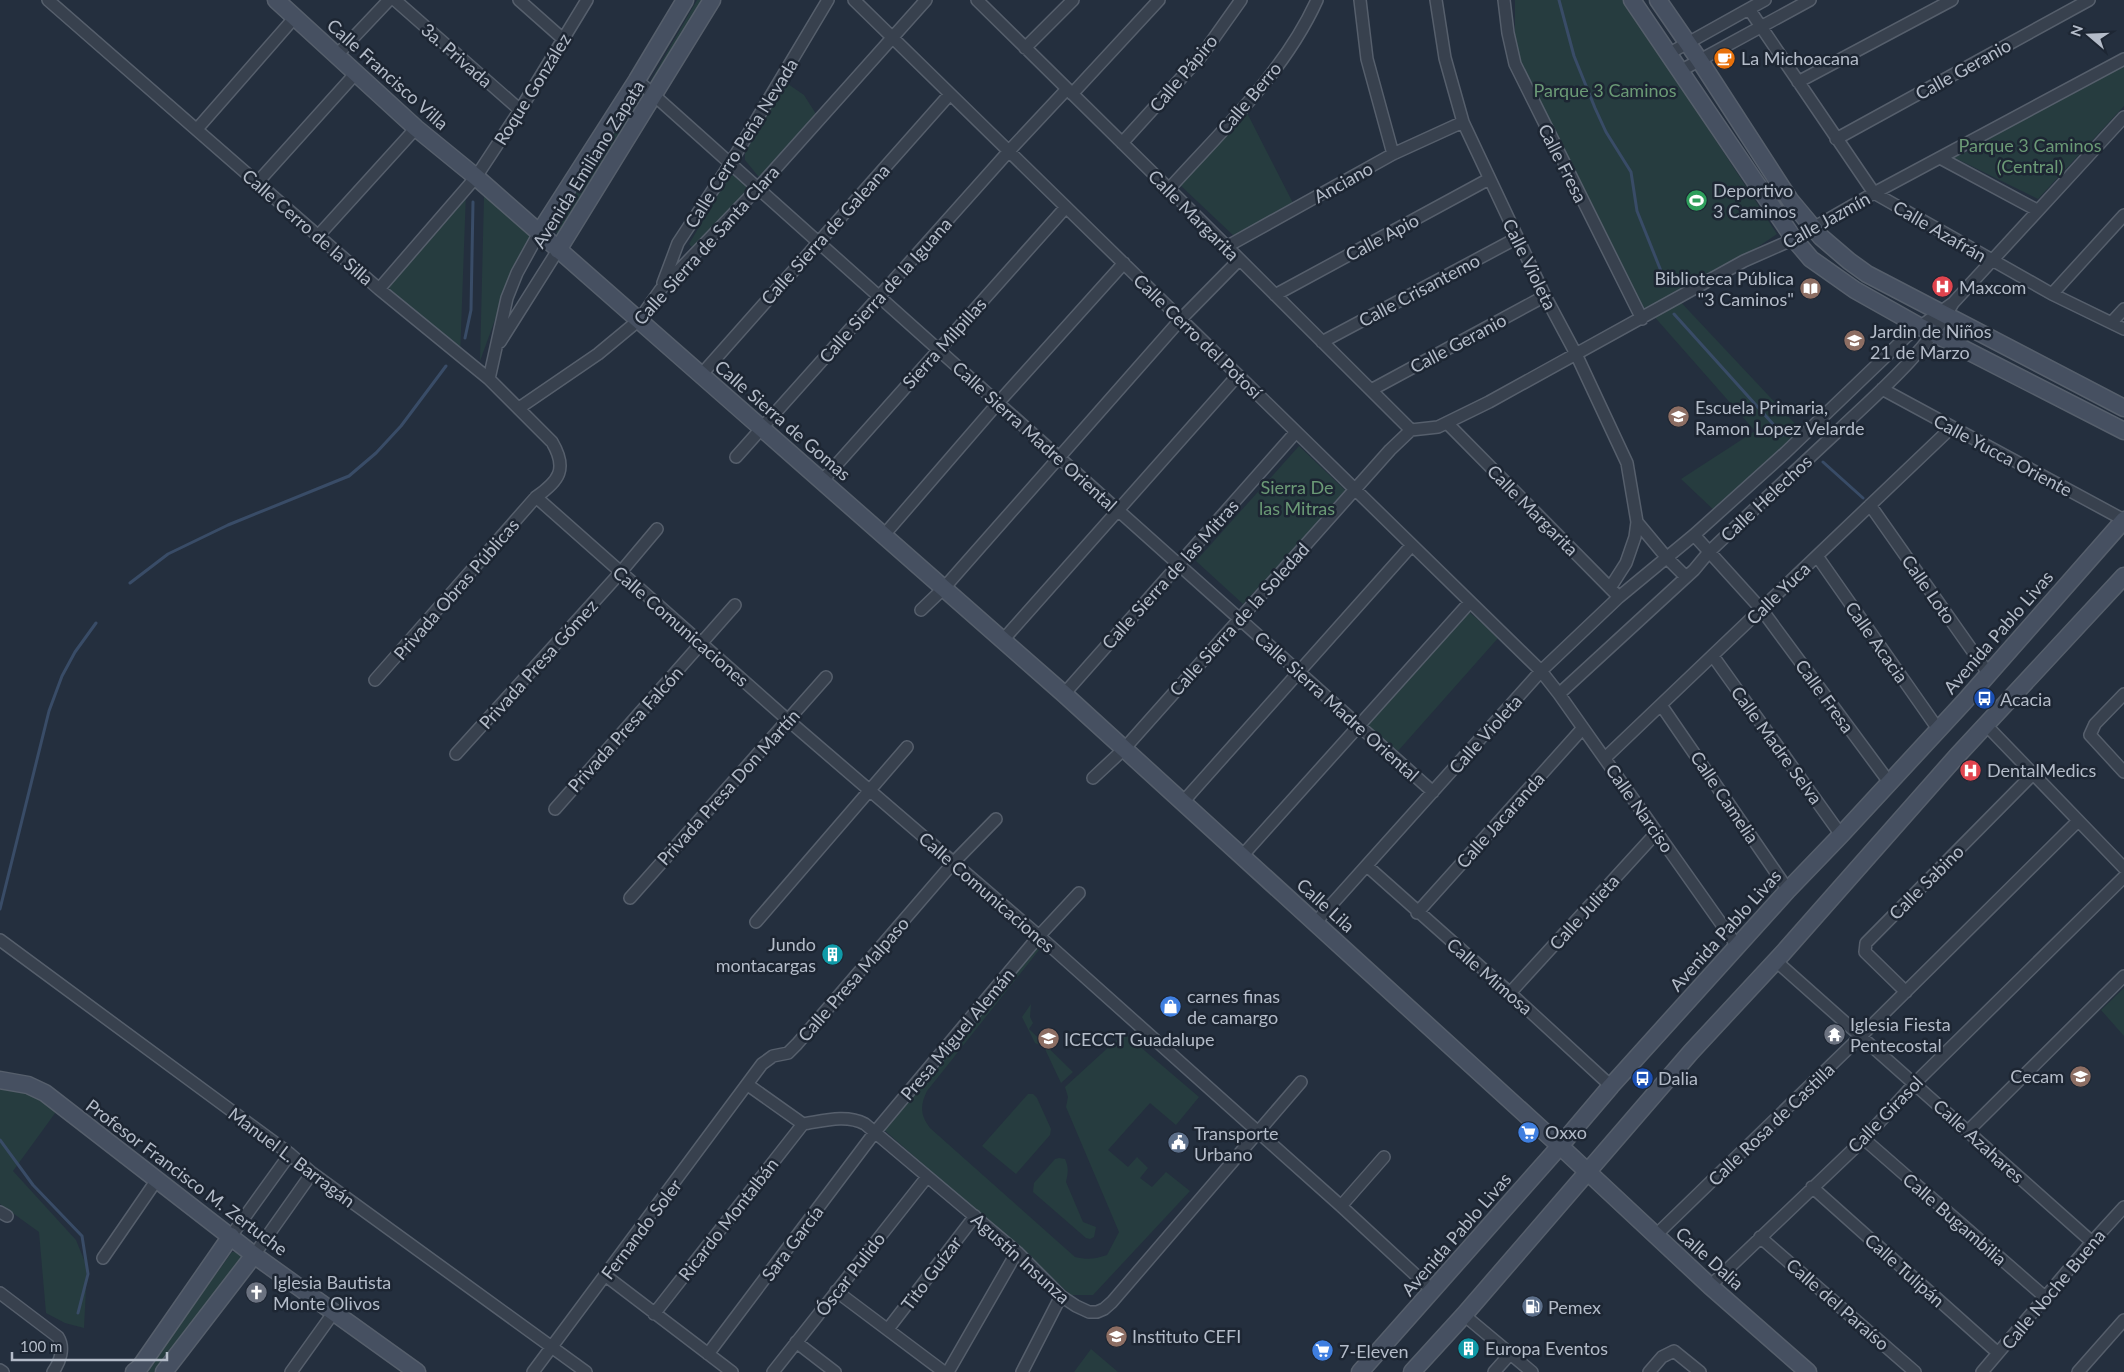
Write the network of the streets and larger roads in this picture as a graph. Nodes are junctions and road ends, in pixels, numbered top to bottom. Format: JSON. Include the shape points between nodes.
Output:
{"nodes":[{"id":1,"x":48,"y":0,"type":"edge"},
{"id":2,"x":389,"y":0,"type":"edge"},
{"id":3,"x":395,"y":0,"type":"edge"},
{"id":4,"x":519,"y":0,"type":"edge"},
{"id":5,"x":587,"y":0,"type":"edge"},
{"id":6,"x":685,"y":0,"type":"edge"},
{"id":7,"x":712,"y":0,"type":"edge"},
{"id":8,"x":828,"y":0,"type":"edge"},
{"id":9,"x":854,"y":0,"type":"edge"},
{"id":10,"x":926,"y":0,"type":"edge"},
{"id":11,"x":1073,"y":0,"type":"edge"},
{"id":12,"x":1159,"y":0,"type":"edge"},
{"id":13,"x":1241,"y":0,"type":"edge"},
{"id":14,"x":1317,"y":0,"type":"edge"},
{"id":15,"x":1360,"y":0,"type":"edge"},
{"id":16,"x":1436,"y":0,"type":"edge"},
{"id":17,"x":1504,"y":0,"type":"edge"},
{"id":18,"x":1632,"y":0,"type":"edge"},
{"id":19,"x":1658,"y":0,"type":"edge"},
{"id":20,"x":1763,"y":0,"type":"edge"},
{"id":21,"x":1810,"y":0,"type":"edge"},
{"id":22,"x":1952,"y":0,"type":"edge"},
{"id":23,"x":2089,"y":0,"type":"edge"},
{"id":24,"x":278,"y":1,"type":"edge"},
{"id":25,"x":979,"y":1,"type":"edge"},
{"id":26,"x":1749,"y":9,"type":"junction"},
{"id":27,"x":295,"y":17,"type":"junction"},
{"id":28,"x":1760,"y":28,"type":"junction"},
{"id":29,"x":892,"y":37,"type":"junction"},
{"id":30,"x":563,"y":39,"type":"junction"},
{"id":31,"x":1687,"y":43,"type":"junction"},
{"id":32,"x":1025,"y":48,"type":"junction"},
{"id":33,"x":1668,"y":54,"type":"junction"},
{"id":34,"x":337,"y":55,"type":"junction"},
{"id":35,"x":2124,"y":59,"type":"edge"},
{"id":36,"x":1700,"y":61,"type":"junction"},
{"id":37,"x":356,"y":72,"type":"junction"},
{"id":38,"x":1680,"y":72,"type":"junction"},
{"id":39,"x":637,"y":80,"type":"junction"},
{"id":40,"x":1798,"y":82,"type":"junction"},
{"id":41,"x":1070,"y":91,"type":"junction"},
{"id":42,"x":950,"y":94,"type":"junction"},
{"id":43,"x":655,"y":96,"type":"junction"},
{"id":44,"x":520,"y":110,"type":"junction"},
{"id":45,"x":2124,"y":117,"type":"edge"},
{"id":46,"x":1463,"y":122,"type":"junction"},
{"id":47,"x":416,"y":128,"type":"junction"},
{"id":48,"x":197,"y":129,"type":"junction"},
{"id":49,"x":1836,"y":139,"type":"junction"},
{"id":50,"x":1122,"y":143,"type":"junction"},
{"id":51,"x":1009,"y":151,"type":"junction"},
{"id":52,"x":1393,"y":154,"type":"junction"},
{"id":53,"x":1940,"y":158,"type":"junction"},
{"id":54,"x":730,"y":164,"type":"junction"},
{"id":55,"x":476,"y":177,"type":"junction"},
{"id":56,"x":1489,"y":180,"type":"junction"},
{"id":57,"x":257,"y":183,"type":"junction"},
{"id":58,"x":758,"y":188,"type":"junction"},
{"id":59,"x":1169,"y":188,"type":"junction"},
{"id":60,"x":1874,"y":193,"type":"junction"},
{"id":61,"x":1066,"y":206,"type":"junction"},
{"id":62,"x":2037,"y":210,"type":"junction"},
{"id":63,"x":2124,"y":215,"type":"edge"},
{"id":64,"x":1812,"y":228,"type":"junction"},
{"id":65,"x":539,"y":233,"type":"junction"},
{"id":66,"x":318,"y":236,"type":"junction"},
{"id":67,"x":1517,"y":238,"type":"junction"},
{"id":68,"x":1794,"y":239,"type":"junction"},
{"id":69,"x":818,"y":242,"type":"junction"},
{"id":70,"x":1226,"y":247,"type":"junction"},
{"id":71,"x":558,"y":250,"type":"junction"},
{"id":72,"x":1239,"y":260,"type":"junction"},
{"id":73,"x":1993,"y":261,"type":"junction"},
{"id":74,"x":1124,"y":264,"type":"junction"},
{"id":75,"x":378,"y":289,"type":"junction"},
{"id":76,"x":660,"y":289,"type":"junction"},
{"id":77,"x":2052,"y":294,"type":"junction"},
{"id":78,"x":1275,"y":295,"type":"junction"},
{"id":79,"x":1545,"y":296,"type":"junction"},
{"id":80,"x":879,"y":297,"type":"junction"},
{"id":81,"x":2124,"y":309,"type":"edge"},
{"id":82,"x":1946,"y":310,"type":"junction"},
{"id":83,"x":1181,"y":319,"type":"junction"},
{"id":84,"x":1642,"y":319,"type":"junction"},
{"id":85,"x":639,"y":320,"type":"junction"},
{"id":86,"x":2112,"y":322,"type":"junction"},
{"id":87,"x":1926,"y":329,"type":"junction"},
{"id":88,"x":2124,"y":329,"type":"edge"},
{"id":89,"x":1322,"y":342,"type":"junction"},
{"id":90,"x":496,"y":348,"type":"junction"},
{"id":91,"x":938,"y":350,"type":"junction"},
{"id":92,"x":1576,"y":354,"type":"junction"},
{"id":93,"x":701,"y":375,"type":"junction"},
{"id":94,"x":1238,"y":375,"type":"junction"},
{"id":95,"x":489,"y":379,"type":"junction"},
{"id":96,"x":1882,"y":389,"type":"junction"},
{"id":97,"x":1371,"y":390,"type":"junction"},
{"id":98,"x":998,"y":403,"type":"junction"},
{"id":99,"x":519,"y":408,"type":"junction"},
{"id":100,"x":2124,"y":408,"type":"edge"},
{"id":101,"x":1448,"y":423,"type":"junction"},
{"id":102,"x":762,"y":428,"type":"junction"},
{"id":103,"x":1951,"y":428,"type":"junction"},
{"id":104,"x":1411,"y":430,"type":"junction"},
{"id":105,"x":1296,"y":432,"type":"junction"},
{"id":106,"x":2124,"y":432,"type":"edge"},
{"id":107,"x":736,"y":457,"type":"dead end"},
{"id":108,"x":1058,"y":457,"type":"junction"},
{"id":109,"x":560,"y":459,"type":"joint"},
{"id":110,"x":822,"y":481,"type":"junction"},
{"id":111,"x":1355,"y":489,"type":"junction"},
{"id":112,"x":536,"y":497,"type":"junction"},
{"id":113,"x":1870,"y":505,"type":"junction"},
{"id":114,"x":1118,"y":510,"type":"junction"},
{"id":115,"x":2124,"y":520,"type":"edge"},
{"id":116,"x":1637,"y":522,"type":"junction"},
{"id":117,"x":657,"y":529,"type":"dead end"},
{"id":118,"x":884,"y":535,"type":"junction"},
{"id":119,"x":1694,"y":535,"type":"junction"},
{"id":120,"x":1412,"y":546,"type":"junction"},
{"id":121,"x":1708,"y":552,"type":"junction"},
{"id":122,"x":1817,"y":556,"type":"junction"},
{"id":123,"x":1667,"y":558,"type":"junction"},
{"id":124,"x":1178,"y":564,"type":"junction"},
{"id":125,"x":620,"y":573,"type":"junction"},
{"id":126,"x":2124,"y":576,"type":"edge"},
{"id":127,"x":1686,"y":577,"type":"junction"},
{"id":128,"x":944,"y":588,"type":"junction"},
{"id":129,"x":1610,"y":588,"type":"junction"},
{"id":130,"x":1619,"y":597,"type":"junction"},
{"id":131,"x":1470,"y":602,"type":"junction"},
{"id":132,"x":735,"y":605,"type":"dead end"},
{"id":133,"x":921,"y":610,"type":"dead end"},
{"id":134,"x":1762,"y":610,"type":"junction"},
{"id":135,"x":1239,"y":619,"type":"junction"},
{"id":136,"x":1002,"y":640,"type":"junction"},
{"id":137,"x":701,"y":644,"type":"junction"},
{"id":138,"x":1713,"y":656,"type":"junction"},
{"id":139,"x":1541,"y":671,"type":"junction"},
{"id":140,"x":1300,"y":673,"type":"junction"},
{"id":141,"x":1988,"y":673,"type":"junction"},
{"id":142,"x":826,"y":677,"type":"dead end"},
{"id":143,"x":375,"y":680,"type":"dead end"},
{"id":144,"x":1064,"y":694,"type":"junction"},
{"id":145,"x":1559,"y":694,"type":"junction"},
{"id":146,"x":2124,"y":694,"type":"edge"},
{"id":147,"x":1662,"y":705,"type":"junction"},
{"id":148,"x":788,"y":720,"type":"junction"},
{"id":149,"x":1986,"y":725,"type":"junction"},
{"id":150,"x":1359,"y":726,"type":"junction"},
{"id":151,"x":1583,"y":728,"type":"junction"},
{"id":152,"x":1938,"y":729,"type":"junction"},
{"id":153,"x":907,"y":747,"type":"dead end"},
{"id":154,"x":1124,"y":748,"type":"junction"},
{"id":155,"x":456,"y":754,"type":"dead end"},
{"id":156,"x":1604,"y":758,"type":"junction"},
{"id":157,"x":2124,"y":772,"type":"edge"},
{"id":158,"x":2033,"y":774,"type":"junction"},
{"id":159,"x":1093,"y":778,"type":"dead end"},
{"id":160,"x":1889,"y":782,"type":"junction"},
{"id":161,"x":870,"y":792,"type":"junction"},
{"id":162,"x":1433,"y":792,"type":"junction"},
{"id":163,"x":1183,"y":802,"type":"junction"},
{"id":164,"x":555,"y":809,"type":"dead end"},
{"id":165,"x":996,"y":819,"type":"dead end"},
{"id":166,"x":2078,"y":821,"type":"junction"},
{"id":167,"x":1657,"y":832,"type":"junction"},
{"id":168,"x":1841,"y":835,"type":"junction"},
{"id":169,"x":1242,"y":856,"type":"junction"},
{"id":170,"x":954,"y":863,"type":"junction"},
{"id":171,"x":1367,"y":866,"type":"junction"},
{"id":172,"x":2124,"y":868,"type":"edge"},
{"id":173,"x":2124,"y":878,"type":"edge"},
{"id":174,"x":1788,"y":890,"type":"junction"},
{"id":175,"x":1079,"y":893,"type":"dead end"},
{"id":176,"x":630,"y":898,"type":"dead end"},
{"id":177,"x":1418,"y":912,"type":"junction"},
{"id":178,"x":756,"y":922,"type":"dead end"},
{"id":179,"x":1315,"y":923,"type":"junction"},
{"id":180,"x":1039,"y":936,"type":"junction"},
{"id":181,"x":0,"y":940,"type":"edge"},
{"id":182,"x":1737,"y":946,"type":"junction"},
{"id":183,"x":1776,"y":960,"type":"junction"},
{"id":184,"x":2124,"y":976,"type":"edge"},
{"id":185,"x":1906,"y":992,"type":"junction"},
{"id":186,"x":1510,"y":993,"type":"junction"},
{"id":187,"x":1860,"y":1037,"type":"junction"},
{"id":188,"x":0,"y":1080,"type":"edge"},
{"id":189,"x":1301,"y":1082,"type":"dead end"},
{"id":190,"x":1915,"y":1083,"type":"junction"},
{"id":191,"x":748,"y":1085,"type":"junction"},
{"id":192,"x":1611,"y":1086,"type":"junction"},
{"id":193,"x":803,"y":1124,"type":"junction"},
{"id":194,"x":1968,"y":1131,"type":"junction"},
{"id":195,"x":875,"y":1132,"type":"junction"},
{"id":196,"x":1257,"y":1133,"type":"junction"},
{"id":197,"x":1864,"y":1139,"type":"junction"},
{"id":198,"x":1560,"y":1146,"type":"junction"},
{"id":199,"x":290,"y":1154,"type":"junction"},
{"id":200,"x":1384,"y":1157,"type":"dead end"},
{"id":201,"x":1587,"y":1172,"type":"junction"},
{"id":202,"x":312,"y":1173,"type":"junction"},
{"id":203,"x":927,"y":1177,"type":"junction"},
{"id":204,"x":156,"y":1181,"type":"junction"},
{"id":205,"x":1812,"y":1187,"type":"junction"},
{"id":206,"x":1341,"y":1206,"type":"junction"},
{"id":207,"x":2124,"y":1207,"type":"edge"},
{"id":208,"x":975,"y":1216,"type":"junction"},
{"id":209,"x":231,"y":1236,"type":"junction"},
{"id":210,"x":1655,"y":1236,"type":"junction"},
{"id":211,"x":1760,"y":1237,"type":"junction"},
{"id":212,"x":2092,"y":1242,"type":"junction"},
{"id":213,"x":1017,"y":1252,"type":"junction"},
{"id":214,"x":254,"y":1255,"type":"junction"},
{"id":215,"x":103,"y":1258,"type":"dead end"},
{"id":216,"x":606,"y":1276,"type":"junction"},
{"id":217,"x":1710,"y":1286,"type":"junction"},
{"id":218,"x":836,"y":1291,"type":"junction"},
{"id":219,"x":1433,"y":1291,"type":"junction"},
{"id":220,"x":0,"y":1293,"type":"edge"},
{"id":221,"x":1061,"y":1296,"type":"junction"},
{"id":222,"x":2046,"y":1298,"type":"junction"},
{"id":223,"x":334,"y":1312,"type":"junction"},
{"id":224,"x":654,"y":1314,"type":"junction"},
{"id":225,"x":1464,"y":1315,"type":"junction"},
{"id":226,"x":2124,"y":1320,"type":"edge"},
{"id":227,"x":888,"y":1329,"type":"junction"},
{"id":228,"x":796,"y":1342,"type":"junction"},
{"id":229,"x":552,"y":1347,"type":"junction"},
{"id":230,"x":1511,"y":1353,"type":"junction"},
{"id":231,"x":1998,"y":1353,"type":"junction"},
{"id":232,"x":708,"y":1354,"type":"junction"},
{"id":233,"x":1803,"y":1370,"type":"edge"},
{"id":234,"x":54,"y":1372,"type":"edge"},
{"id":235,"x":134,"y":1372,"type":"edge"},
{"id":236,"x":164,"y":1372,"type":"edge"},
{"id":237,"x":291,"y":1372,"type":"edge"},
{"id":238,"x":417,"y":1372,"type":"edge"},
{"id":239,"x":533,"y":1372,"type":"edge"},
{"id":240,"x":586,"y":1372,"type":"edge"},
{"id":241,"x":732,"y":1372,"type":"edge"},
{"id":242,"x":773,"y":1372,"type":"edge"},
{"id":243,"x":835,"y":1372,"type":"edge"},
{"id":244,"x":946,"y":1372,"type":"edge"},
{"id":245,"x":1022,"y":1372,"type":"edge"},
{"id":246,"x":1360,"y":1372,"type":"edge"},
{"id":247,"x":1412,"y":1372,"type":"edge"},
{"id":248,"x":1494,"y":1372,"type":"edge"},
{"id":249,"x":1532,"y":1372,"type":"edge"},
{"id":250,"x":1649,"y":1372,"type":"edge"},
{"id":251,"x":1700,"y":1372,"type":"edge"},
{"id":252,"x":1915,"y":1372,"type":"edge"},
{"id":253,"x":1982,"y":1372,"type":"edge"},
{"id":254,"x":2078,"y":1372,"type":"edge"}],
"edges":[{"from":1,"to":48,"type":"street","name":"Calle Cerro de la Silla"},
{"from":2,"to":34,"type":"street"},
{"from":3,"to":44,"type":"street","name":"3a. Privada"},
{"from":4,"to":30,"type":"street"},
{"from":5,"to":30,"type":"street","name":"Roque González"},
{"from":6,"to":39,"type":"street","name":"Avenida Emiliano Zapata"},
{"from":7,"to":43,"type":"street","name":"Avenida Emiliano Zapata"},
{"from":8,"to":54,"type":"street","name":"Calle Cerro Peña Nevada"},
{"from":9,"to":29,"type":"street","name":"Calle Cerro del Potosí"},
{"from":10,"to":29,"type":"street","name":"Calle Sierra de Santa Clara"},
{"from":11,"to":32,"type":"street"},
{"from":12,"to":41,"type":"street","name":"Calle Sierra de la Iguana"},
{"from":13,"to":50,"type":"street","name":"Calle Pápiro","via":[[1202,55]]},
{"from":14,"to":59,"type":"street","name":"Calle Berro","via":[[1307,23],[1279,63]]},
{"from":15,"to":52,"type":"street","via":[[1367,59]]},
{"from":16,"to":46,"type":"street","name":"Calle Violeta","via":[[1445,58]]},
{"from":17,"to":84,"type":"street","name":"Calle Fresa","via":[[1516,64]]},
{"from":18,"to":33,"type":"street"},
{"from":19,"to":31,"type":"street"},
{"from":20,"to":26,"type":"street"},
{"from":21,"to":28,"type":"street"},
{"from":22,"to":40,"type":"street"},
{"from":23,"to":49,"type":"street","name":"Calle Geranio"},
{"from":24,"to":27,"type":"street","name":"Calle Francisco Villa"},
{"from":25,"to":32,"type":"street","name":"Calle Margarita"},
{"from":26,"to":28,"type":"street","name":"Calle Azafrán"},
{"from":26,"to":31,"type":"street"},
{"from":27,"to":34,"type":"street","name":"Calle Francisco Villa"},
{"from":27,"to":48,"type":"street"},
{"from":28,"to":36,"type":"street"},
{"from":28,"to":40,"type":"street","name":"Calle Azafrán"},
{"from":29,"to":42,"type":"street","name":"Calle Cerro del Potosí"},
{"from":29,"to":58,"type":"street","name":"Calle Sierra de Santa Clara"},
{"from":30,"to":44,"type":"street","name":"Roque González"},
{"from":31,"to":33,"type":"street"},
{"from":31,"to":36,"type":"street"},
{"from":32,"to":41,"type":"street","name":"Calle Margarita"},
{"from":33,"to":38,"type":"street"},
{"from":34,"to":37,"type":"street","name":"Calle Francisco Villa"},
{"from":35,"to":53,"type":"street","name":"Calle Jazmín"},
{"from":36,"to":38,"type":"street"},
{"from":36,"to":64,"type":"street","via":[[1778,182]]},
{"from":37,"to":47,"type":"street","name":"Calle Francisco Villa"},
{"from":37,"to":57,"type":"street"},
{"from":38,"to":68,"type":"street"},
{"from":39,"to":43,"type":"street","name":"Calle Sierra Madre Oriental"},
{"from":39,"to":65,"type":"street","name":"Avenida Emiliano Zapata"},
{"from":40,"to":49,"type":"street","name":"Calle Azafrán"},
{"from":41,"to":50,"type":"street","name":"Calle Margarita"},
{"from":41,"to":51,"type":"street","name":"Calle Sierra de la Iguana"},
{"from":42,"to":51,"type":"street","name":"Calle Cerro del Potosí"},
{"from":42,"to":69,"type":"street","name":"Calle Sierra de Galeana"},
{"from":43,"to":54,"type":"street","name":"Calle Sierra Madre Oriental"},
{"from":43,"to":71,"type":"street","name":"Avenida Emiliano Zapata"},
{"from":44,"to":55,"type":"street","name":"Roque González"},
{"from":45,"to":62,"type":"street"},
{"from":46,"to":52,"type":"street","name":"Anciano"},
{"from":46,"to":56,"type":"street","name":"Calle Violeta"},
{"from":47,"to":55,"type":"street","name":"Calle Francisco Villa"},
{"from":47,"to":66,"type":"street"},
{"from":48,"to":57,"type":"street","name":"Calle Cerro de la Silla"},
{"from":49,"to":60,"type":"street","name":"Calle Azafrán"},
{"from":50,"to":59,"type":"street","name":"Calle Margarita"},
{"from":51,"to":61,"type":"street","name":"Calle Cerro del Potosí"},
{"from":51,"to":80,"type":"street","name":"Calle Sierra de la Iguana"},
{"from":52,"to":70,"type":"street","name":"Anciano"},
{"from":53,"to":60,"type":"street","name":"Calle Jazmín"},
{"from":53,"to":62,"type":"street"},
{"from":54,"to":58,"type":"street","name":"Calle Sierra Madre Oriental"},
{"from":54,"to":76,"type":"street","name":"Calle Cerro Peña Nevada","via":[[678,243]]},
{"from":55,"to":65,"type":"street","name":"Calle Sierra de Gomas"},
{"from":55,"to":75,"type":"street","name":"Roque González"},
{"from":56,"to":67,"type":"street","name":"Calle Violeta"},
{"from":56,"to":78,"type":"street","name":"Calle Apio"},
{"from":57,"to":66,"type":"street","name":"Calle Cerro de la Silla"},
{"from":58,"to":69,"type":"street","name":"Calle Sierra Madre Oriental"},
{"from":58,"to":76,"type":"street","name":"Calle Sierra de Santa Clara"},
{"from":59,"to":70,"type":"street","name":"Calle Margarita"},
{"from":60,"to":64,"type":"street","name":"Calle Jazmín"},
{"from":60,"to":73,"type":"street","name":"Calle Azafrán"},
{"from":61,"to":74,"type":"street","name":"Calle Cerro del Potosí"},
{"from":61,"to":91,"type":"street","name":"Sierra Milpillas"},
{"from":62,"to":73,"type":"street"},
{"from":63,"to":77,"type":"street"},
{"from":64,"to":68,"type":"street","name":"Calle Jazmín"},
{"from":64,"to":82,"type":"street","via":[[1867,274]]},
{"from":65,"to":71,"type":"street","name":"Calle Sierra de Gomas"},
{"from":65,"to":90,"type":"street","name":"Avenida Emiliano Zapata","via":[[507,298]]},
{"from":66,"to":75,"type":"street","name":"Calle Cerro de la Silla"},
{"from":67,"to":79,"type":"street","name":"Calle Violeta"},
{"from":67,"to":89,"type":"street","name":"Calle Crisantemo"},
{"from":68,"to":84,"type":"street","name":"Calle Jazmín","via":[[1744,262]]},
{"from":68,"to":87,"type":"street","via":[[1811,259],[1840,281]]},
{"from":69,"to":80,"type":"street","name":"Calle Sierra Madre Oriental"},
{"from":69,"to":93,"type":"street","name":"Calle Sierra de Galeana"},
{"from":70,"to":72,"type":"street","name":"Calle Margarita"},
{"from":71,"to":85,"type":"street","name":"Calle Sierra de Gomas"},
{"from":71,"to":90,"type":"street","name":"Avenida Emiliano Zapata"},
{"from":72,"to":78,"type":"street","name":"Calle Margarita"},
{"from":72,"to":83,"type":"street"},
{"from":73,"to":77,"type":"street","name":"Calle Azafrán"},
{"from":73,"to":82,"type":"street"},
{"from":74,"to":83,"type":"street","name":"Calle Cerro del Potosí"},
{"from":74,"to":98,"type":"street"},
{"from":75,"to":95,"type":"street","name":"Calle Cerro de la Silla"},
{"from":76,"to":85,"type":"street","name":"Calle Sierra de Santa Clara"},
{"from":77,"to":86,"type":"street","name":"Calle Azafrán"},
{"from":78,"to":89,"type":"street","name":"Calle Margarita"},
{"from":79,"to":92,"type":"street","name":"Calle Violeta"},
{"from":79,"to":97,"type":"street","name":"Calle Geranio"},
{"from":80,"to":91,"type":"street","name":"Calle Sierra Madre Oriental"},
{"from":80,"to":102,"type":"street","name":"Calle Sierra de la Iguana"},
{"from":81,"to":86,"type":"street"},
{"from":82,"to":87,"type":"street","name":"Calle Violeta"},
{"from":82,"to":100,"type":"street"},
{"from":83,"to":94,"type":"street","name":"Calle Cerro del Potosí"},
{"from":83,"to":108,"type":"street"},
{"from":84,"to":92,"type":"street","name":"Calle Jazmín"},
{"from":85,"to":93,"type":"street","name":"Calle Sierra de Gomas"},
{"from":85,"to":99,"type":"street","name":"Calle Sierra de Santa Clara","via":[[598,354]]},
{"from":86,"to":88,"type":"street","name":"Calle Azafrán"},
{"from":87,"to":96,"type":"street","name":"Calle Helechos"},
{"from":87,"to":106,"type":"street"},
{"from":87,"to":119,"type":"street","name":"Calle Violeta","via":[[1848,392]]},
{"from":89,"to":97,"type":"street","name":"Calle Margarita"},
{"from":90,"to":95,"type":"street","name":"Avenida Emiliano Zapata"},
{"from":91,"to":98,"type":"street","name":"Calle Sierra Madre Oriental"},
{"from":91,"to":110,"type":"street","name":"Sierra Milpillas"},
{"from":92,"to":101,"type":"street","name":"Calle Jazmín"},
{"from":92,"to":116,"type":"street","name":"Calle Violeta","via":[[1627,463]]},
{"from":93,"to":102,"type":"street","name":"Calle Sierra de Gomas"},
{"from":94,"to":105,"type":"street","name":"Calle Cerro del Potosí"},
{"from":94,"to":114,"type":"street"},
{"from":95,"to":99,"type":"street","name":"Calle Cerro de la Silla"},
{"from":96,"to":103,"type":"street","name":"Calle Yucca Oriente"},
{"from":96,"to":121,"type":"street","name":"Calle Helechos"},
{"from":97,"to":104,"type":"street","name":"Calle Margarita"},
{"from":98,"to":108,"type":"street","name":"Calle Sierra Madre Oriental"},
{"from":98,"to":118,"type":"street"},
{"from":99,"to":109,"type":"street","name":"Calle Cerro de la Silla","via":[[552,442]]},
{"from":101,"to":104,"type":"street","name":"Calle Jazmín","via":[[1438,428]]},
{"from":101,"to":129,"type":"street","name":"Calle Margarita"},
{"from":102,"to":107,"type":"street","name":"Calle Sierra de la Iguana"},
{"from":102,"to":110,"type":"street","name":"Calle Sierra de Gomas"},
{"from":103,"to":113,"type":"street","name":"Calle Yuca"},
{"from":103,"to":115,"type":"street","name":"Calle Yucca Oriente"},
{"from":104,"to":111,"type":"street"},
{"from":105,"to":111,"type":"street","name":"Calle Cerro del Potosí"},
{"from":105,"to":124,"type":"street","name":"Calle Sierra de las Mitras"},
{"from":108,"to":114,"type":"street","name":"Calle Sierra Madre Oriental"},
{"from":108,"to":128,"type":"street"},
{"from":109,"to":112,"type":"street","name":"Privada Obras Públicas","via":[[561,468],[554,483]]},
{"from":110,"to":118,"type":"street","name":"Calle Sierra de Gomas"},
{"from":111,"to":120,"type":"street","name":"Calle Cerro del Potosí"},
{"from":111,"to":135,"type":"street","name":"Calle Sierra de la Soledad"},
{"from":112,"to":125,"type":"street","name":"Calle Comunicaciones"},
{"from":112,"to":143,"type":"street","name":"Privada Obras Públicas"},
{"from":113,"to":122,"type":"street","name":"Calle Yuca"},
{"from":113,"to":141,"type":"street","name":"Calle Loto"},
{"from":114,"to":124,"type":"street","name":"Calle Sierra Madre Oriental"},
{"from":114,"to":136,"type":"street"},
{"from":115,"to":141,"type":"street","name":"Avenida Pablo Livas"},
{"from":116,"to":123,"type":"street"},
{"from":116,"to":129,"type":"street","name":"Calle Violeta","via":[[1626,563]]},
{"from":117,"to":125,"type":"street","name":"Privada Presa Gómez"},
{"from":118,"to":128,"type":"street","name":"Calle Sierra de Gomas"},
{"from":119,"to":121,"type":"street","name":"Calle Fresa"},
{"from":119,"to":123,"type":"street","name":"Calle Violeta"},
{"from":120,"to":131,"type":"street","name":"Calle Cerro del Potosí"},
{"from":120,"to":140,"type":"street"},
{"from":121,"to":127,"type":"street","name":"Calle Helechos"},
{"from":121,"to":134,"type":"street","name":"Calle Fresa"},
{"from":122,"to":134,"type":"street","name":"Calle Yuca"},
{"from":122,"to":152,"type":"street","name":"Calle Acacia"},
{"from":123,"to":127,"type":"street"},
{"from":123,"to":130,"type":"street","name":"Calle Violeta"},
{"from":124,"to":135,"type":"street","name":"Calle Sierra Madre Oriental"},
{"from":124,"to":144,"type":"street","name":"Calle Sierra de las Mitras"},
{"from":125,"to":137,"type":"street","name":"Calle Comunicaciones"},
{"from":125,"to":155,"type":"street","name":"Privada Presa Gómez"},
{"from":126,"to":149,"type":"street"},
{"from":127,"to":145,"type":"street","name":"Calle Helechos"},
{"from":128,"to":133,"type":"street"},
{"from":128,"to":136,"type":"street","name":"Calle Sierra de Gomas"},
{"from":129,"to":130,"type":"street","name":"Calle Margarita"},
{"from":130,"to":139,"type":"street","name":"Calle Violeta"},
{"from":131,"to":139,"type":"street","name":"Calle Cerro del Potosí"},
{"from":131,"to":150,"type":"street"},
{"from":132,"to":137,"type":"street","name":"Privada Presa Falcón"},
{"from":134,"to":138,"type":"street","name":"Calle Yuca"},
{"from":134,"to":160,"type":"street","name":"Calle Fresa"},
{"from":135,"to":140,"type":"street","name":"Calle Sierra Madre Oriental"},
{"from":135,"to":154,"type":"street","name":"Calle Sierra de la Soledad"},
{"from":136,"to":144,"type":"street","name":"Calle Sierra de Gomas"},
{"from":137,"to":148,"type":"street","name":"Calle Comunicaciones"},
{"from":137,"to":164,"type":"street","name":"Privada Presa Falcón"},
{"from":138,"to":147,"type":"street","name":"Calle Yuca"},
{"from":138,"to":168,"type":"street","name":"Calle Madre Selva"},
{"from":139,"to":145,"type":"street","name":"Calle Narciso"},
{"from":139,"to":162,"type":"street","name":"Calle Violeta"},
{"from":140,"to":150,"type":"street","name":"Calle Sierra Madre Oriental"},
{"from":140,"to":163,"type":"street"},
{"from":141,"to":152,"type":"street","name":"Avenida Pablo Livas"},
{"from":142,"to":148,"type":"street","name":"Privada Presa Don Martín"},
{"from":144,"to":154,"type":"street","name":"Calle Lila"},
{"from":145,"to":151,"type":"street","name":"Calle Narciso"},
{"from":146,"to":157,"type":"street","via":[[2090,732]]},
{"from":147,"to":156,"type":"street","name":"Calle Yuca"},
{"from":147,"to":174,"type":"street","name":"Calle Camelia"},
{"from":148,"to":161,"type":"street","name":"Calle Comunicaciones"},
{"from":148,"to":176,"type":"street","name":"Privada Presa Don Martín"},
{"from":149,"to":158,"type":"street"},
{"from":149,"to":183,"type":"street"},
{"from":150,"to":162,"type":"street","name":"Calle Sierra Madre Oriental"},
{"from":150,"to":169,"type":"street"},
{"from":151,"to":156,"type":"street","name":"Calle Narciso"},
{"from":151,"to":177,"type":"street","name":"Calle Jacaranda"},
{"from":152,"to":160,"type":"street","name":"Avenida Pablo Livas"},
{"from":153,"to":161,"type":"street"},
{"from":154,"to":159,"type":"street","name":"Calle Sierra de la Soledad"},
{"from":154,"to":163,"type":"street","name":"Calle Lila"},
{"from":156,"to":167,"type":"street","name":"Calle Narciso"},
{"from":158,"to":166,"type":"street"},
{"from":158,"to":185,"type":"street","name":"Calle Sabino","via":[[1866,943],[1865,952]]},
{"from":160,"to":168,"type":"street","name":"Avenida Pablo Livas"},
{"from":161,"to":170,"type":"street","name":"Calle Comunicaciones"},
{"from":161,"to":178,"type":"street"},
{"from":162,"to":171,"type":"street","name":"Calle Violeta"},
{"from":163,"to":169,"type":"street","name":"Calle Lila"},
{"from":165,"to":170,"type":"street","name":"Calle Presa Malpaso"},
{"from":166,"to":172,"type":"street"},
{"from":166,"to":185,"type":"street","name":"Calle Rosa de Castilla"},
{"from":167,"to":182,"type":"street","name":"Calle Narciso"},
{"from":167,"to":186,"type":"street","name":"Calle Julieta"},
{"from":168,"to":174,"type":"street","name":"Avenida Pablo Livas"},
{"from":169,"to":179,"type":"street","name":"Calle Lila"},
{"from":170,"to":180,"type":"street","name":"Calle Comunicaciones"},
{"from":170,"to":191,"type":"street","name":"Calle Presa Malpaso","via":[[797,1044],[784,1055],[767,1059]]},
{"from":171,"to":177,"type":"street","name":"Calle Mimosa"},
{"from":171,"to":179,"type":"street","name":"Calle Violeta"},
{"from":173,"to":190,"type":"street","name":"Calle Girasol"},
{"from":174,"to":182,"type":"street","name":"Avenida Pablo Livas"},
{"from":175,"to":180,"type":"street","name":"Presa Miguel Alemán"},
{"from":177,"to":186,"type":"street","name":"Calle Mimosa"},
{"from":179,"to":198,"type":"street","name":"Calle Lila"},
{"from":180,"to":195,"type":"street","name":"Presa Miguel Alemán"},
{"from":180,"to":196,"type":"street","name":"Calle Comunicaciones"},
{"from":181,"to":199,"type":"street","name":"Manuel L. Barragán"},
{"from":182,"to":192,"type":"street","name":"Avenida Pablo Livas"},
{"from":183,"to":187,"type":"street","name":"Calle Azahares"},
{"from":183,"to":201,"type":"street"},
{"from":184,"to":194,"type":"street"},
{"from":185,"to":187,"type":"street","name":"Calle Rosa de Castilla"},
{"from":186,"to":192,"type":"street","name":"Calle Mimosa"},
{"from":187,"to":190,"type":"street","name":"Calle Azahares"},
{"from":187,"to":210,"type":"street","name":"Calle Rosa de Castilla"},
{"from":188,"to":204,"type":"street","name":"Profesor Francisco M. Zertuche","via":[[28,1085],[45,1093]]},
{"from":189,"to":196,"type":"street","name":"Agustín Insunza"},
{"from":190,"to":194,"type":"street","name":"Calle Azahares"},
{"from":190,"to":197,"type":"street","name":"Calle Girasol"},
{"from":191,"to":193,"type":"street"},
{"from":191,"to":216,"type":"street","name":"Fernando Soler"},
{"from":192,"to":198,"type":"street","name":"Avenida Pablo Livas"},
{"from":193,"to":195,"type":"street","name":"Agustín Insunza","via":[[844,1118],[858,1121]]},
{"from":193,"to":224,"type":"street","name":"Ricardo Montalbán"},
{"from":194,"to":212,"type":"street","name":"Calle Azahares"},
{"from":195,"to":203,"type":"street","name":"Agustín Insunza"},
{"from":195,"to":232,"type":"street","name":"Sara García"},
{"from":196,"to":206,"type":"street","name":"Calle Comunicaciones"},
{"from":196,"to":221,"type":"street","name":"Agustín Insunza","via":[[1104,1309],[1089,1312]]},
{"from":197,"to":205,"type":"street","name":"Calle Girasol"},
{"from":197,"to":222,"type":"street","name":"Calle Bugambilia"},
{"from":198,"to":201,"type":"street","name":"Calle Lila"},
{"from":198,"to":219,"type":"street","name":"Avenida Pablo Livas"},
{"from":199,"to":202,"type":"street","name":"Manuel L. Barragán"},
{"from":199,"to":209,"type":"street"},
{"from":200,"to":206,"type":"street"},
{"from":201,"to":210,"type":"street","name":"Calle Dalia"},
{"from":201,"to":225,"type":"street"},
{"from":202,"to":214,"type":"street"},
{"from":202,"to":229,"type":"street","name":"Manuel L. Barragán"},
{"from":203,"to":208,"type":"street","name":"Agustín Insunza"},
{"from":203,"to":218,"type":"street","name":"Óscar Pulido"},
{"from":204,"to":209,"type":"street","name":"Profesor Francisco M. Zertuche"},
{"from":204,"to":215,"type":"street"},
{"from":205,"to":211,"type":"street","name":"Calle Girasol"},
{"from":205,"to":231,"type":"street","name":"Calle Tulipán"},
{"from":206,"to":219,"type":"street","name":"Calle Comunicaciones"},
{"from":207,"to":212,"type":"street","name":"Calle Noche Buena"},
{"from":208,"to":213,"type":"street","name":"Agustín Insunza"},
{"from":208,"to":227,"type":"street","name":"Tito Guízar"},
{"from":209,"to":214,"type":"street","name":"Profesor Francisco M. Zertuche"},
{"from":209,"to":235,"type":"street","via":[[140,1368]]},
{"from":210,"to":217,"type":"street","name":"Calle Dalia"},
{"from":211,"to":217,"type":"street","name":"Calle Girasol"},
{"from":211,"to":252,"type":"street","name":"Calle del Paraíso"},
{"from":212,"to":222,"type":"street","name":"Calle Noche Buena"},
{"from":213,"to":221,"type":"street","name":"Agustín Insunza"},
{"from":213,"to":244,"type":"street"},
{"from":214,"to":223,"type":"street","name":"Profesor Francisco M. Zertuche"},
{"from":214,"to":236,"type":"street"},
{"from":216,"to":224,"type":"street"},
{"from":216,"to":229,"type":"street","name":"Fernando Soler"},
{"from":217,"to":233,"type":"street","name":"Calle Dalia"},
{"from":218,"to":227,"type":"street"},
{"from":218,"to":228,"type":"street","name":"Óscar Pulido"},
{"from":219,"to":246,"type":"street","name":"Avenida Pablo Livas"},
{"from":220,"to":234,"type":"street","via":[[53,1331],[61,1341],[61,1353]]},
{"from":221,"to":245,"type":"street"},
{"from":222,"to":231,"type":"street","name":"Calle Noche Buena"},
{"from":223,"to":237,"type":"street"},
{"from":223,"to":238,"type":"street","name":"Profesor Francisco M. Zertuche"},
{"from":224,"to":232,"type":"street"},
{"from":225,"to":230,"type":"street"},
{"from":225,"to":247,"type":"street"},
{"from":226,"to":254,"type":"street"},
{"from":227,"to":244,"type":"street"},
{"from":228,"to":242,"type":"street","name":"Óscar Pulido"},
{"from":228,"to":243,"type":"street"},
{"from":229,"to":239,"type":"street","name":"Fernando Soler"},
{"from":229,"to":240,"type":"street","name":"Manuel L. Barragán"},
{"from":230,"to":248,"type":"street"},
{"from":230,"to":249,"type":"street"},
{"from":231,"to":253,"type":"street","name":"Calle Noche Buena"},
{"from":232,"to":241,"type":"street"},
{"from":250,"to":251,"type":"street","via":[[1672,1351]]}]}
